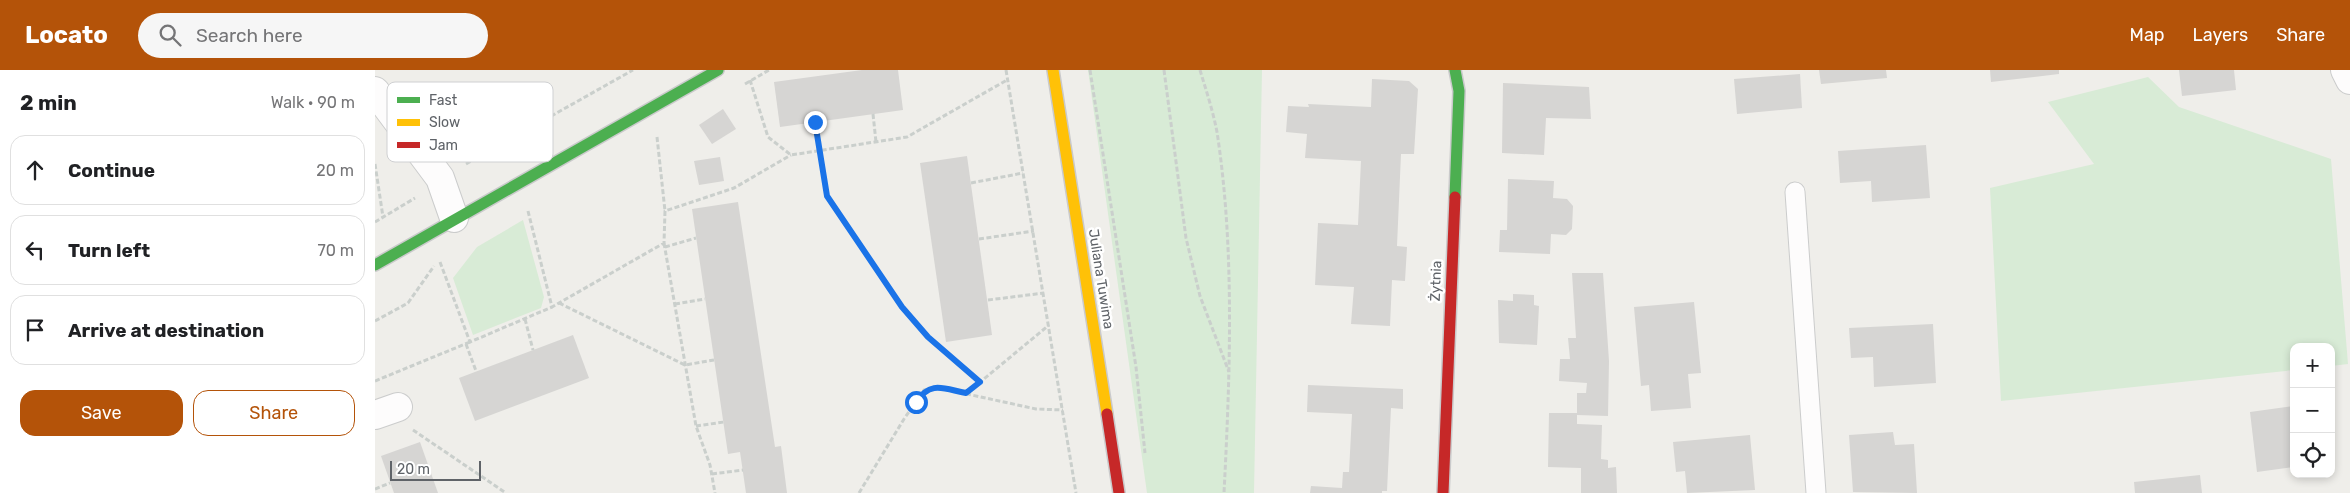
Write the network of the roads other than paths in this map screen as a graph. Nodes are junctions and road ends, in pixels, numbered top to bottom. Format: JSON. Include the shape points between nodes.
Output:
{"nodes":[{"id":1,"x":718,"y":70,"type":"edge"},
{"id":2,"x":1053,"y":70,"type":"edge"},
{"id":3,"x":1455,"y":70,"type":"edge"},
{"id":4,"x":2345,"y":70,"type":"edge"},
{"id":5,"x":2350,"y":80,"type":"edge"},
{"id":6,"x":375,"y":91,"type":"edge"},
{"id":7,"x":387,"y":107,"type":"edge"},
{"id":8,"x":428,"y":162,"type":"edge"},
{"id":9,"x":1795,"y":192,"type":"dead end"},
{"id":10,"x":454,"y":218,"type":"junction"},
{"id":11,"x":375,"y":265,"type":"edge"},
{"id":12,"x":1119,"y":493,"type":"edge"},
{"id":13,"x":1443,"y":493,"type":"edge"},
{"id":14,"x":1816,"y":493,"type":"edge"}],
"edges":[{"from":1,"to":10,"type":"street"},
{"from":2,"to":12,"type":"street","name":"Juliana Tuwima"},
{"from":3,"to":13,"type":"street","name":"Żytnia","via":[[1459,91]]},
{"from":4,"to":5,"type":"street"},
{"from":6,"to":7,"type":"street"},
{"from":8,"to":10,"type":"street","via":[[440,178]]},
{"from":9,"to":14,"type":"lane"},
{"from":10,"to":11,"type":"street"}]}
